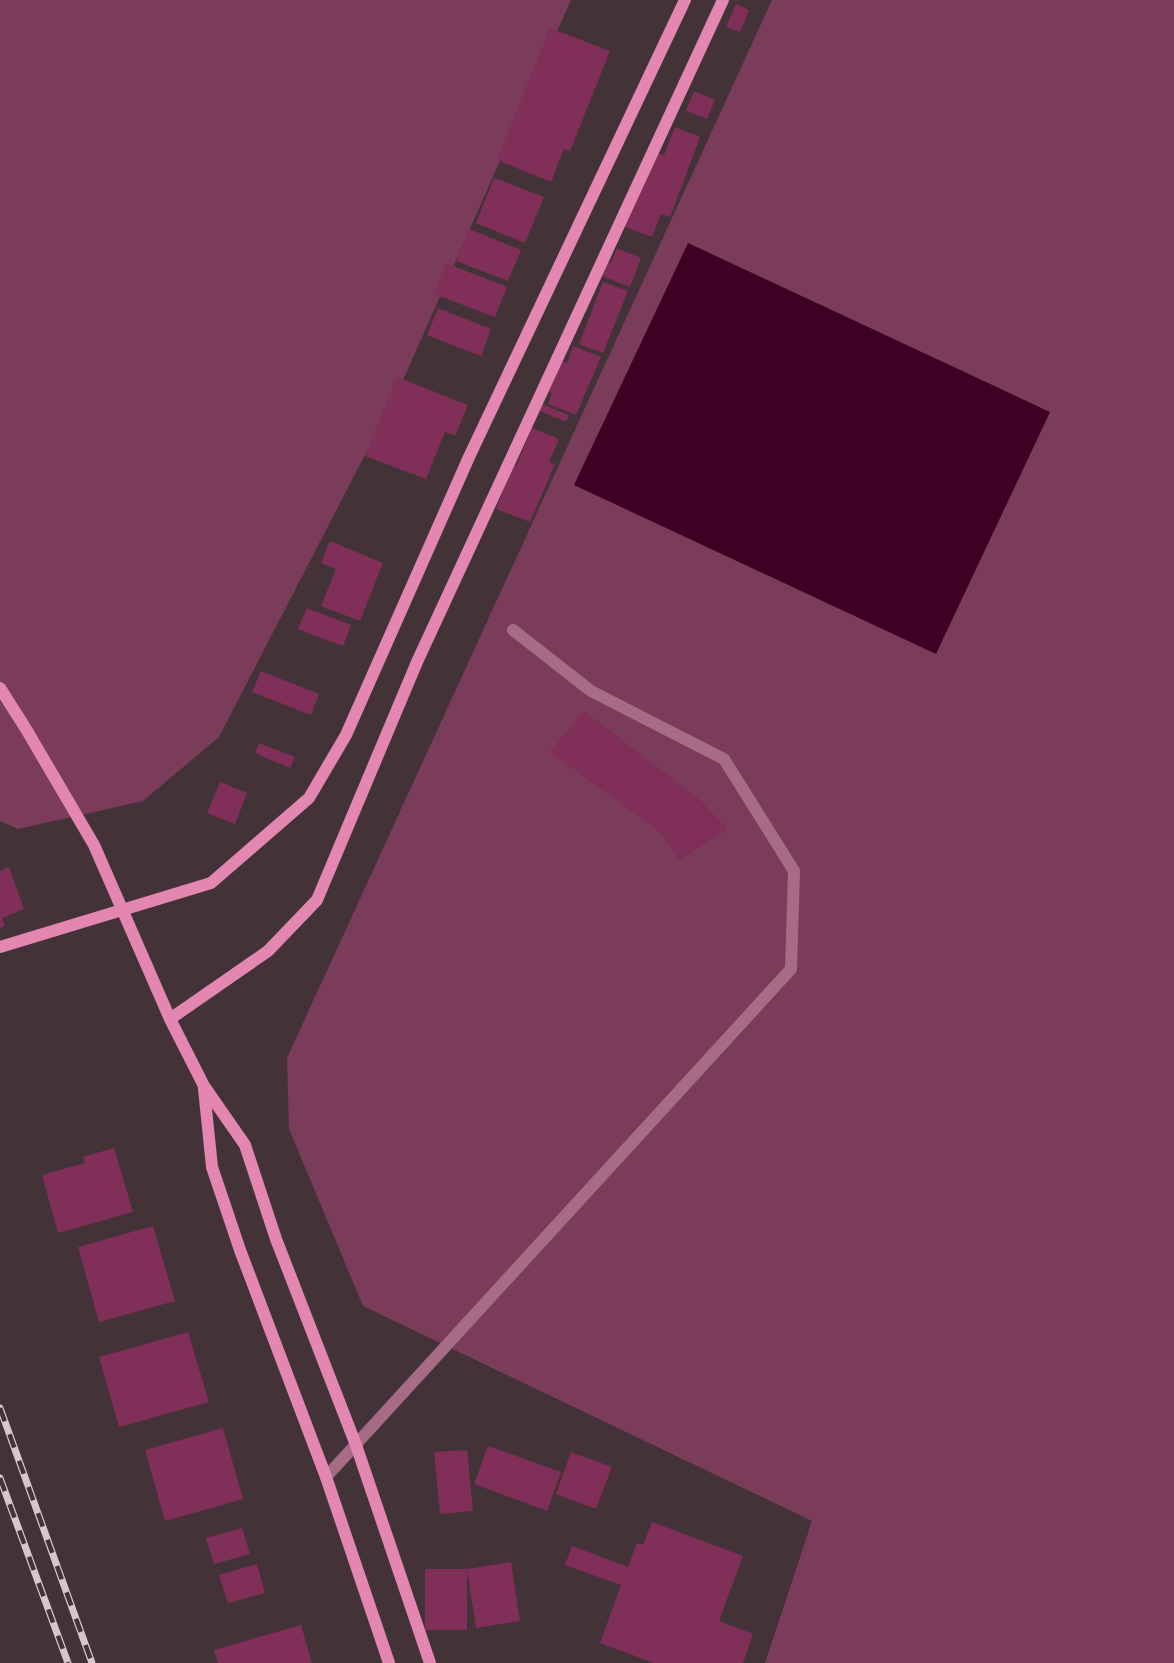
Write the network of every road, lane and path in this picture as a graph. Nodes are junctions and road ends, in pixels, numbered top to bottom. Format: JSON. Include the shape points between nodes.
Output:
{"nodes":[{"id":1,"x":685,"y":0,"type":"edge"},
{"id":2,"x":723,"y":0,"type":"edge"},
{"id":3,"x":513,"y":630,"type":"dead end"},
{"id":4,"x":0,"y":688,"type":"edge"},
{"id":5,"x":0,"y":947,"type":"edge"},
{"id":6,"x":171,"y":1019,"type":"junction"},
{"id":7,"x":204,"y":1086,"type":"junction"},
{"id":8,"x":356,"y":1445,"type":"junction"},
{"id":9,"x":326,"y":1477,"type":"junction"},
{"id":10,"x":388,"y":1663,"type":"edge"},
{"id":11,"x":430,"y":1663,"type":"edge"}],
"edges":[{"from":1,"to":5,"type":"street","via":[[469,458],[346,735],[309,798],[211,884]]},
{"from":2,"to":6,"type":"street","via":[[417,662],[317,900],[268,951]]},
{"from":3,"to":8,"type":"lane","via":[[591,691],[724,759],[794,871],[790,969]]},
{"from":4,"to":6,"type":"street","via":[[94,845]]},
{"from":6,"to":7,"type":"street"},
{"from":7,"to":8,"type":"street","via":[[245,1145],[276,1239]]},
{"from":7,"to":9,"type":"street","via":[[212,1167]]},
{"from":8,"to":9,"type":"lane"},
{"from":8,"to":11,"type":"street"},
{"from":9,"to":10,"type":"street"}]}
